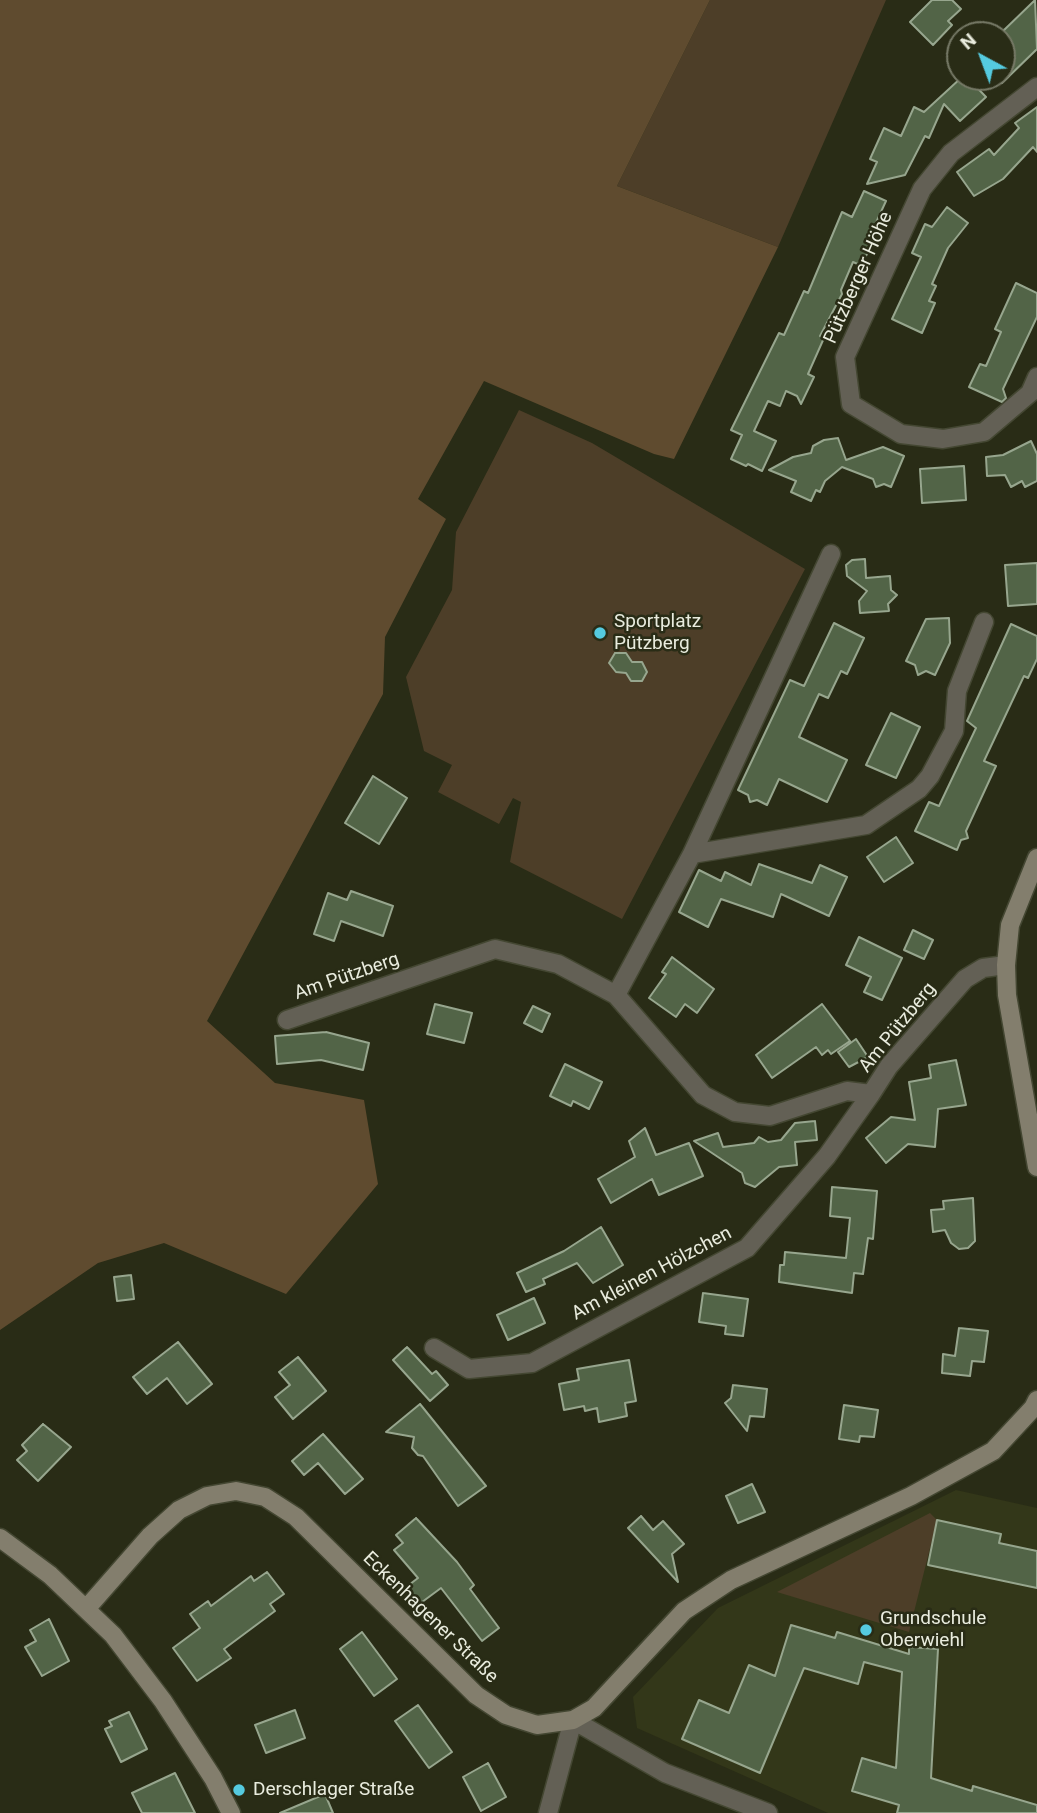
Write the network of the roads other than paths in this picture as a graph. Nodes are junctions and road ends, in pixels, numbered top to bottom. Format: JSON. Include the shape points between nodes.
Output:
{"nodes":[{"id":1,"x":1037,"y":87,"type":"edge"},
{"id":2,"x":1037,"y":377,"type":"edge"},
{"id":3,"x":831,"y":554,"type":"dead end"},
{"id":4,"x":984,"y":622,"type":"dead end"},
{"id":5,"x":692,"y":854,"type":"junction"},
{"id":6,"x":1037,"y":858,"type":"edge"},
{"id":7,"x":1031,"y":884,"type":"edge"},
{"id":8,"x":1006,"y":965,"type":"junction"},
{"id":9,"x":616,"y":995,"type":"junction"},
{"id":10,"x":287,"y":1020,"type":"dead end"},
{"id":11,"x":871,"y":1094,"type":"junction"},
{"id":12,"x":1037,"y":1167,"type":"edge"},
{"id":13,"x":434,"y":1348,"type":"dead end"},
{"id":14,"x":1036,"y":1406,"type":"edge"},
{"id":15,"x":0,"y":1538,"type":"edge"},
{"id":16,"x":86,"y":1609,"type":"junction"},
{"id":17,"x":573,"y":1720,"type":"junction"},
{"id":18,"x":231,"y":1813,"type":"edge"},
{"id":19,"x":548,"y":1813,"type":"edge"},
{"id":20,"x":768,"y":1813,"type":"edge"}],
"edges":[{"from":1,"to":2,"type":"street","name":"Pützberger Höhe","via":[[951,153],[922,188],[845,357],[851,404],[901,433],[943,439],[984,432],[1030,393]]},
{"from":3,"to":5,"type":"street"},
{"from":4,"to":5,"type":"street","via":[[957,691],[954,731],[919,789],[866,825]]},
{"from":5,"to":9,"type":"street"},
{"from":6,"to":7,"type":"main road"},
{"from":7,"to":8,"type":"main road","via":[[1010,925]]},
{"from":8,"to":11,"type":"street","name":"Am Pützberg","via":[[983,968],[965,979],[889,1066]]},
{"from":8,"to":12,"type":"main road","via":[[1007,995]]},
{"from":9,"to":10,"type":"street","name":"Am Pützberg","via":[[558,964],[495,949]]},
{"from":9,"to":11,"type":"street","name":"Am Pützberg","via":[[703,1095],[735,1112],[770,1116],[847,1091]]},
{"from":11,"to":13,"type":"street","name":"Am kleinen Hölzchen","via":[[827,1156],[747,1248],[532,1363],[469,1369]]},
{"from":14,"to":17,"type":"main road","name":"Eckenhagener Straße","via":[[993,1451],[911,1496],[731,1580],[684,1611],[594,1708]]},
{"from":15,"to":16,"type":"main road"},
{"from":16,"to":17,"type":"main road","name":"Eckenhagener Straße","via":[[179,1510],[207,1496],[236,1491],[265,1497],[296,1517],[476,1696],[506,1716],[537,1725]]},
{"from":16,"to":18,"type":"main road","via":[[113,1636],[163,1702]]},
{"from":17,"to":19,"type":"street"},
{"from":17,"to":20,"type":"street","via":[[665,1773]]}]}
